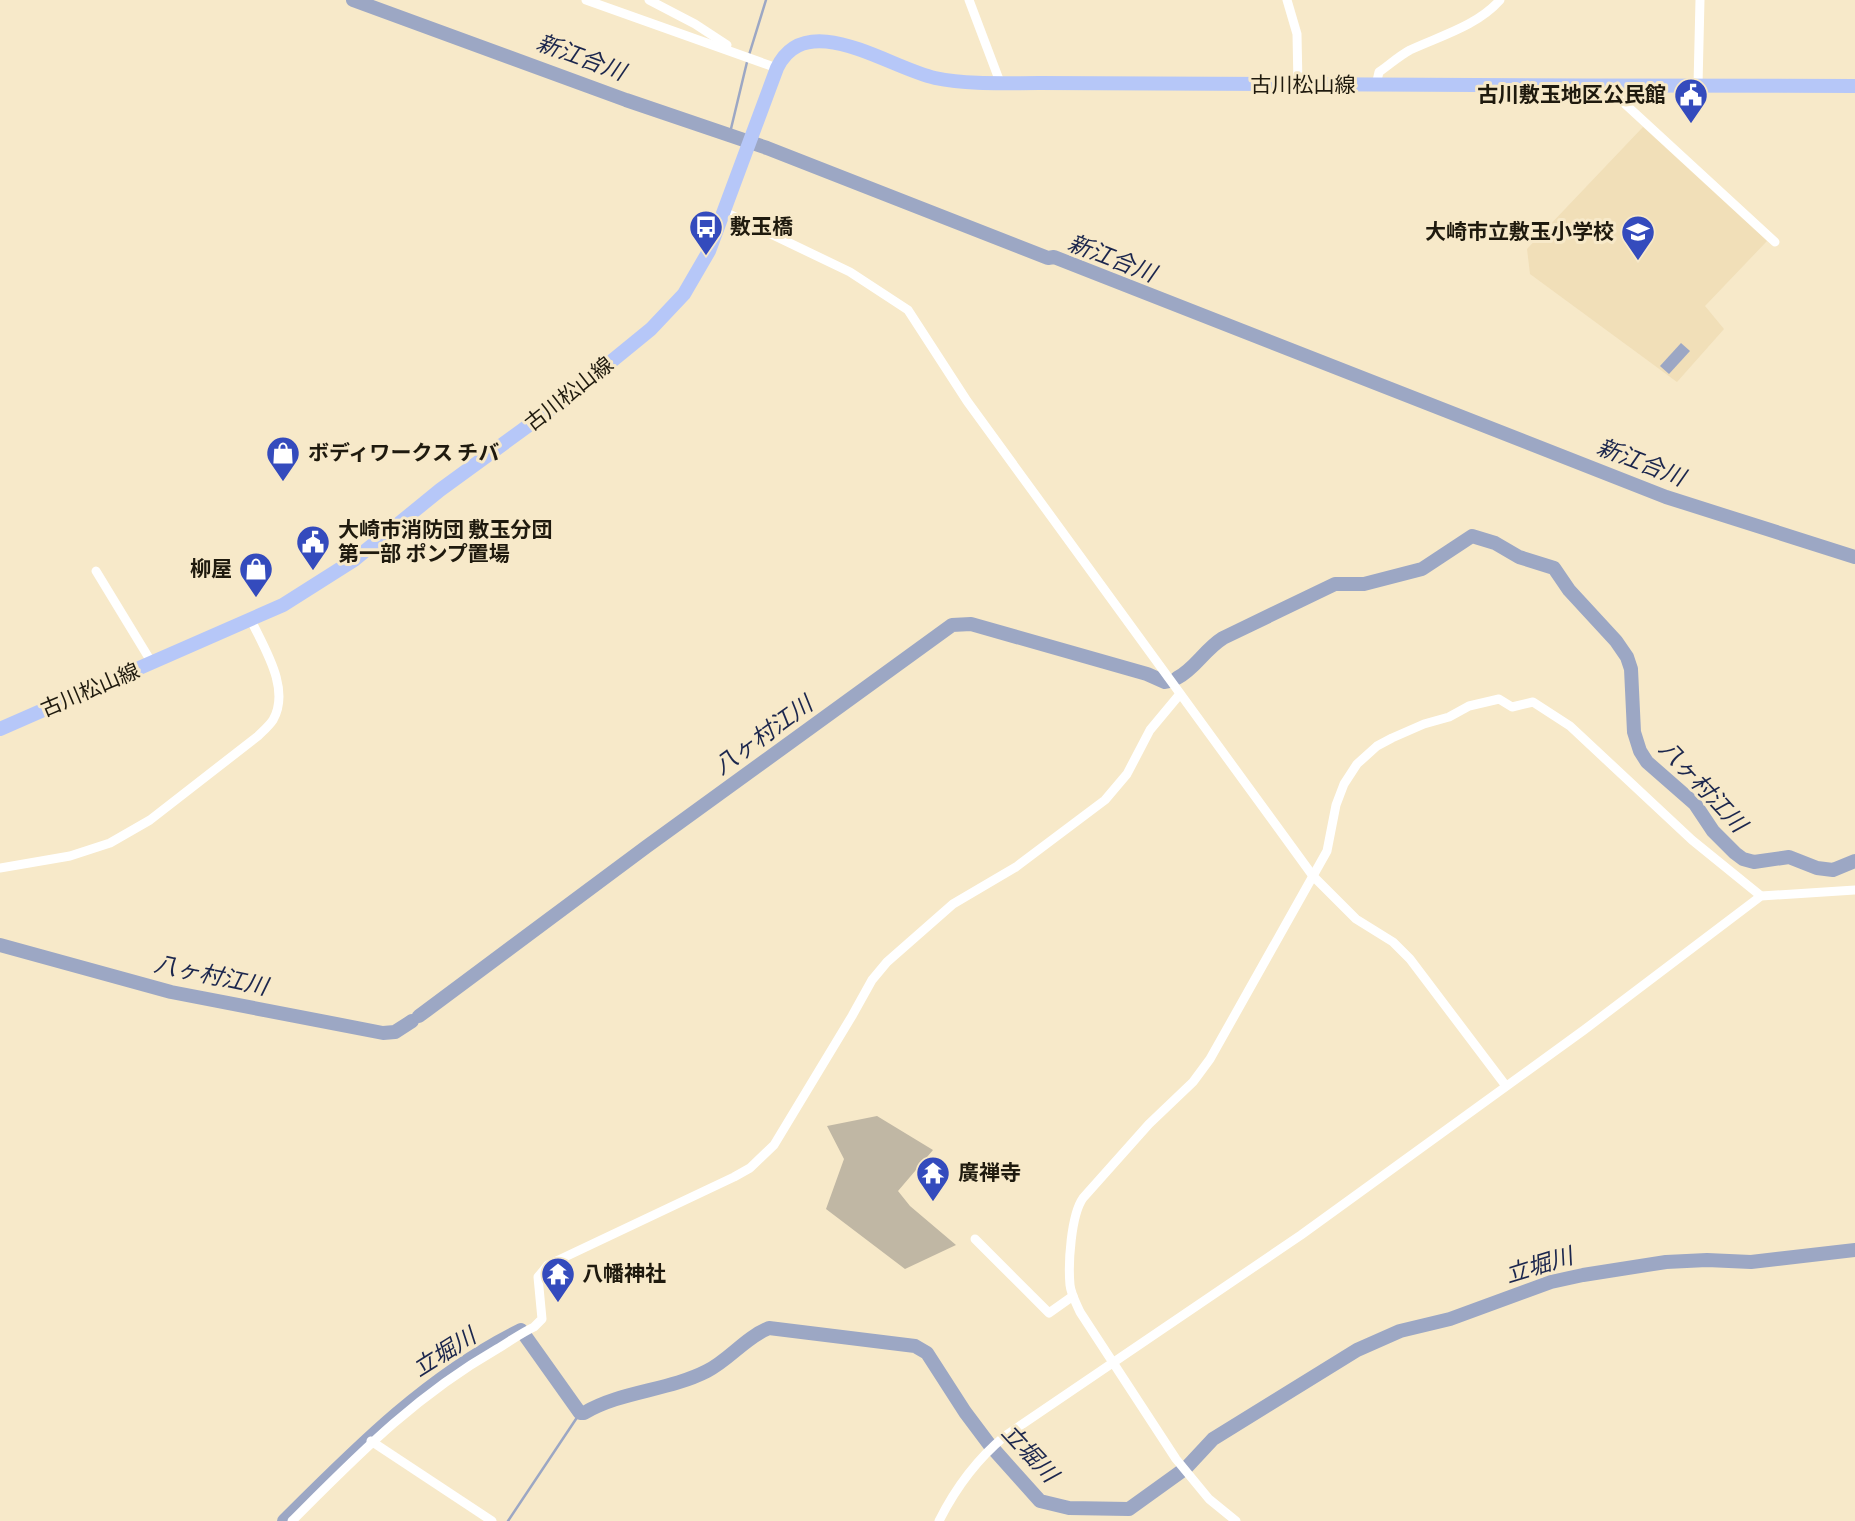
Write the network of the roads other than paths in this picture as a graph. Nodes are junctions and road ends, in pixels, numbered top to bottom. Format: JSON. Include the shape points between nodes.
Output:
{"nodes":[{"id":1,"x":586,"y":0,"type":"edge"},
{"id":2,"x":649,"y":0,"type":"edge"},
{"id":3,"x":969,"y":0,"type":"edge"},
{"id":4,"x":1287,"y":0,"type":"edge"},
{"id":5,"x":1500,"y":0,"type":"edge"},
{"id":6,"x":1700,"y":0,"type":"edge"},
{"id":7,"x":740,"y":54,"type":"junction"},
{"id":8,"x":776,"y":71,"type":"junction"},
{"id":9,"x":1000,"y":82,"type":"junction"},
{"id":10,"x":1298,"y":85,"type":"junction"},
{"id":11,"x":1376,"y":85,"type":"junction"},
{"id":12,"x":1608,"y":85,"type":"junction"},
{"id":13,"x":1698,"y":85,"type":"junction"},
{"id":14,"x":1855,"y":86,"type":"edge"},
{"id":15,"x":724,"y":212,"type":"junction"},
{"id":16,"x":1775,"y":242,"type":"dead end"},
{"id":17,"x":96,"y":571,"type":"dead end"},
{"id":18,"x":251,"y":620,"type":"junction"},
{"id":19,"x":152,"y":663,"type":"junction"},
{"id":20,"x":1180,"y":694,"type":"junction"},
{"id":21,"x":0,"y":729,"type":"edge"},
{"id":22,"x":0,"y":868,"type":"edge"},
{"id":23,"x":1313,"y":876,"type":"junction"},
{"id":24,"x":1855,"y":890,"type":"edge"},
{"id":25,"x":1761,"y":896,"type":"junction"},
{"id":26,"x":1506,"y":1086,"type":"junction"},
{"id":27,"x":975,"y":1239,"type":"dead end"},
{"id":28,"x":1073,"y":1296,"type":"junction"},
{"id":29,"x":1113,"y":1361,"type":"junction"},
{"id":30,"x":371,"y":1441,"type":"junction"},
{"id":31,"x":292,"y":1521,"type":"edge"},
{"id":32,"x":492,"y":1521,"type":"edge"},
{"id":33,"x":939,"y":1521,"type":"edge"},
{"id":34,"x":1236,"y":1521,"type":"edge"}],
"edges":[{"from":1,"to":7,"type":"street"},
{"from":2,"to":7,"type":"street"},
{"from":3,"to":9,"type":"street"},
{"from":4,"to":10,"type":"street","via":[[1297,34]]},
{"from":5,"to":11,"type":"street","via":[[1465,26],[1407,52],[1379,72]]},
{"from":6,"to":13,"type":"street"},
{"from":7,"to":8,"type":"street"},
{"from":8,"to":9,"type":"main road","name":"古川松山線","via":[[782,58],[800,43],[814,40],[831,41],[921,75]]},
{"from":8,"to":15,"type":"main road"},
{"from":9,"to":10,"type":"main road","name":"古川松山線"},
{"from":10,"to":11,"type":"main road","name":"古川松山線"},
{"from":11,"to":12,"type":"main road","name":"古川松山線"},
{"from":12,"to":13,"type":"main road","name":"古川松山線"},
{"from":12,"to":16,"type":"street"},
{"from":13,"to":14,"type":"main road","name":"古川松山線"},
{"from":15,"to":18,"type":"main road","name":"古川松山線","via":[[696,276],[651,329],[354,560]]},
{"from":15,"to":20,"type":"street","via":[[850,272],[908,310],[967,401]]},
{"from":17,"to":19,"type":"street"},
{"from":18,"to":19,"type":"main road","name":"古川松山線"},
{"from":18,"to":22,"type":"street","via":[[279,694],[275,716],[258,736],[150,820],[110,843],[69,856]]},
{"from":19,"to":21,"type":"main road","name":"古川松山線"},
{"from":20,"to":23,"type":"street"},
{"from":20,"to":30,"type":"street","via":[[1150,730],[1127,774],[1105,800],[1016,867],[953,904],[887,962],[872,979],[774,1145],[757,1162],[548,1265],[538,1277],[542,1319],[534,1327],[463,1368]]},
{"from":23,"to":25,"type":"street","via":[[1327,851],[1343,784],[1357,764],[1392,738],[1469,706],[1499,699],[1512,707],[1534,702],[1562,720],[1692,840]]},
{"from":23,"to":26,"type":"street","via":[[1356,919],[1394,942],[1410,959]]},
{"from":23,"to":28,"type":"street","via":[[1194,1082],[1149,1124],[1076,1207]]},
{"from":24,"to":25,"type":"street"},
{"from":25,"to":26,"type":"street"},
{"from":26,"to":29,"type":"street","via":[[1301,1235]]},
{"from":27,"to":28,"type":"street","via":[[1049,1313]]},
{"from":28,"to":29,"type":"street"},
{"from":29,"to":33,"type":"street","via":[[984,1454],[955,1490]]},
{"from":29,"to":34,"type":"street","via":[[1175,1459]]},
{"from":30,"to":31,"type":"street"},
{"from":30,"to":32,"type":"street"}]}
